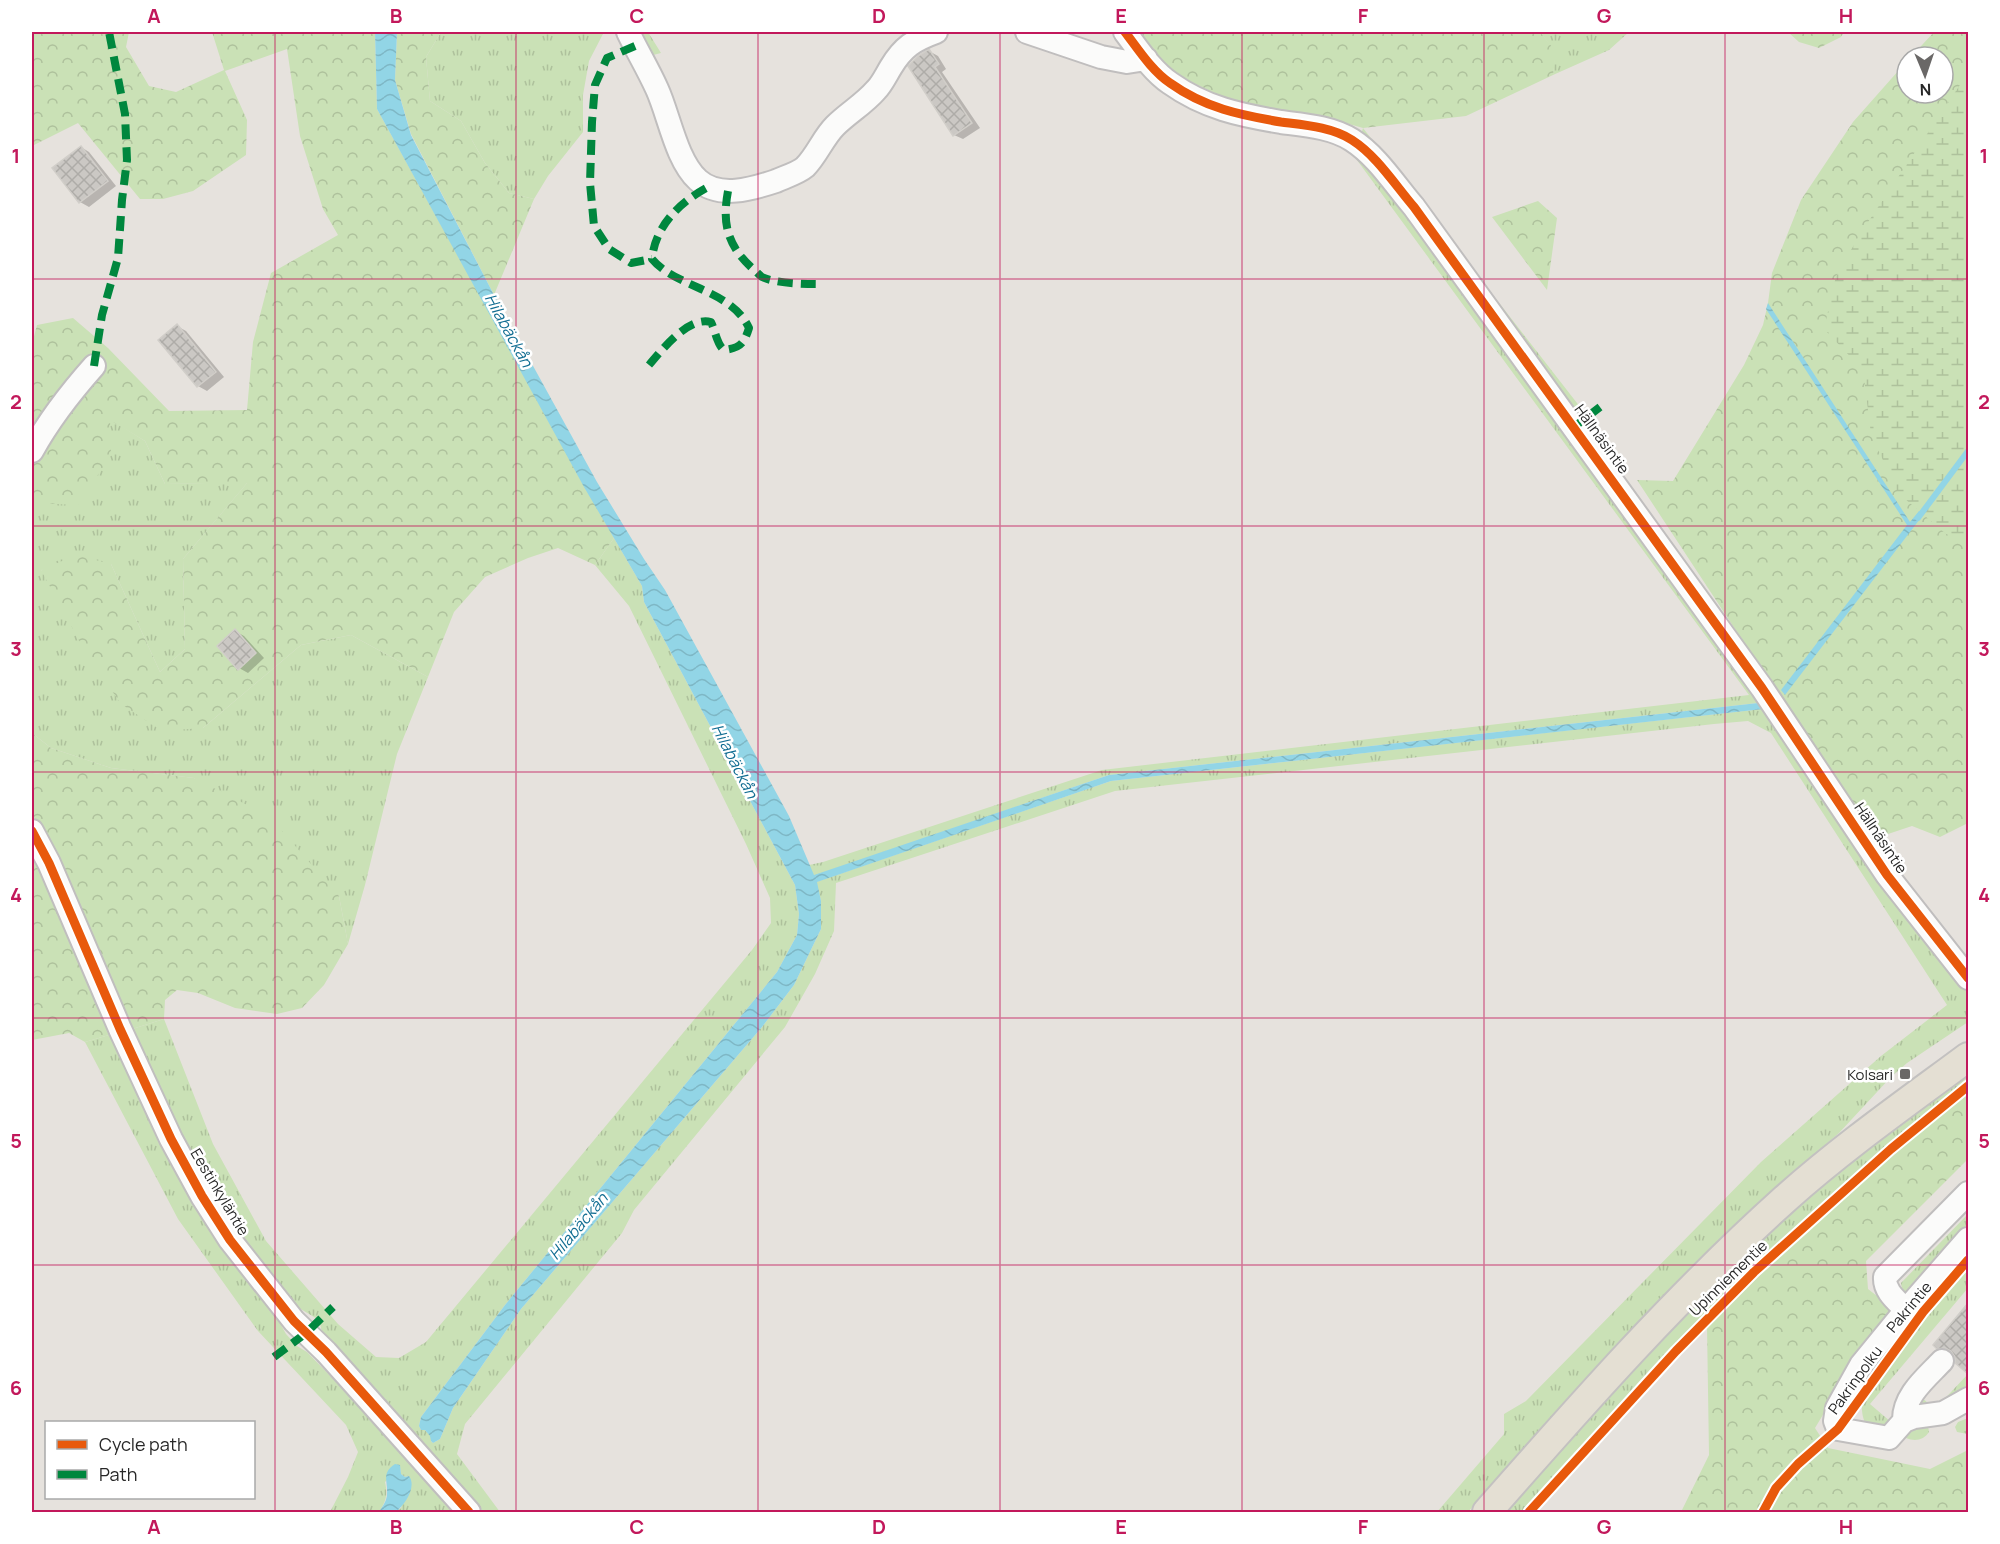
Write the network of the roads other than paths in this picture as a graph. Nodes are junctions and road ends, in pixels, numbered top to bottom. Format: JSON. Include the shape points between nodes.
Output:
{"nodes":[{"id":1,"x":628,"y":32,"type":"edge"},
{"id":2,"x":936,"y":32,"type":"edge"},
{"id":3,"x":1027,"y":32,"type":"edge"},
{"id":4,"x":1125,"y":32,"type":"edge"},
{"id":5,"x":1146,"y":59,"type":"junction"},
{"id":6,"x":94,"y":366,"type":"dead end"},
{"id":7,"x":32,"y":451,"type":"edge"},
{"id":8,"x":32,"y":831,"type":"edge"},
{"id":9,"x":1968,"y":978,"type":"edge"},
{"id":10,"x":1968,"y":1058,"type":"edge"},
{"id":11,"x":1968,"y":1193,"type":"edge"},
{"id":12,"x":1968,"y":1239,"type":"edge"},
{"id":13,"x":1906,"y":1310,"type":"junction"},
{"id":14,"x":1942,"y":1361,"type":"dead end"},
{"id":15,"x":1968,"y":1399,"type":"edge"},
{"id":16,"x":1896,"y":1430,"type":"junction"},
{"id":17,"x":469,"y":1512,"type":"edge"},
{"id":18,"x":1487,"y":1512,"type":"edge"}],
"edges":[{"from":1,"to":2,"type":"street","via":[[697,179],[708,187],[737,191],[787,177],[804,167],[829,132],[878,88],[904,48]]},
{"from":3,"to":5,"type":"street","via":[[1101,57],[1127,62]]},
{"from":4,"to":5,"type":"street","name":"Hällnäsintie"},
{"from":5,"to":9,"type":"street","name":"Hällnäsintie","via":[[1169,83],[1207,104],[1239,115],[1329,130],[1351,140],[1382,168],[1762,688],[1887,875]]},
{"from":6,"to":7,"type":"street","via":[[67,397]]},
{"from":8,"to":17,"type":"street","name":"Eestinkyläntie","via":[[166,1129],[230,1240],[294,1321]]},
{"from":10,"to":18,"type":"main road","name":"Upinniementie","via":[[1838,1156],[1731,1248],[1652,1327]]},
{"from":11,"to":13,"type":"street","via":[[1885,1277],[1887,1290]]},
{"from":12,"to":13,"type":"street","name":"Pakrintie"},
{"from":13,"to":16,"type":"street","name":"Pakrintie","via":[[1861,1365],[1837,1408],[1835,1420],[1838,1430]]},
{"from":14,"to":16,"type":"street","via":[[1910,1397]]},
{"from":15,"to":16,"type":"street","via":[[1943,1413],[1914,1418]]}]}
